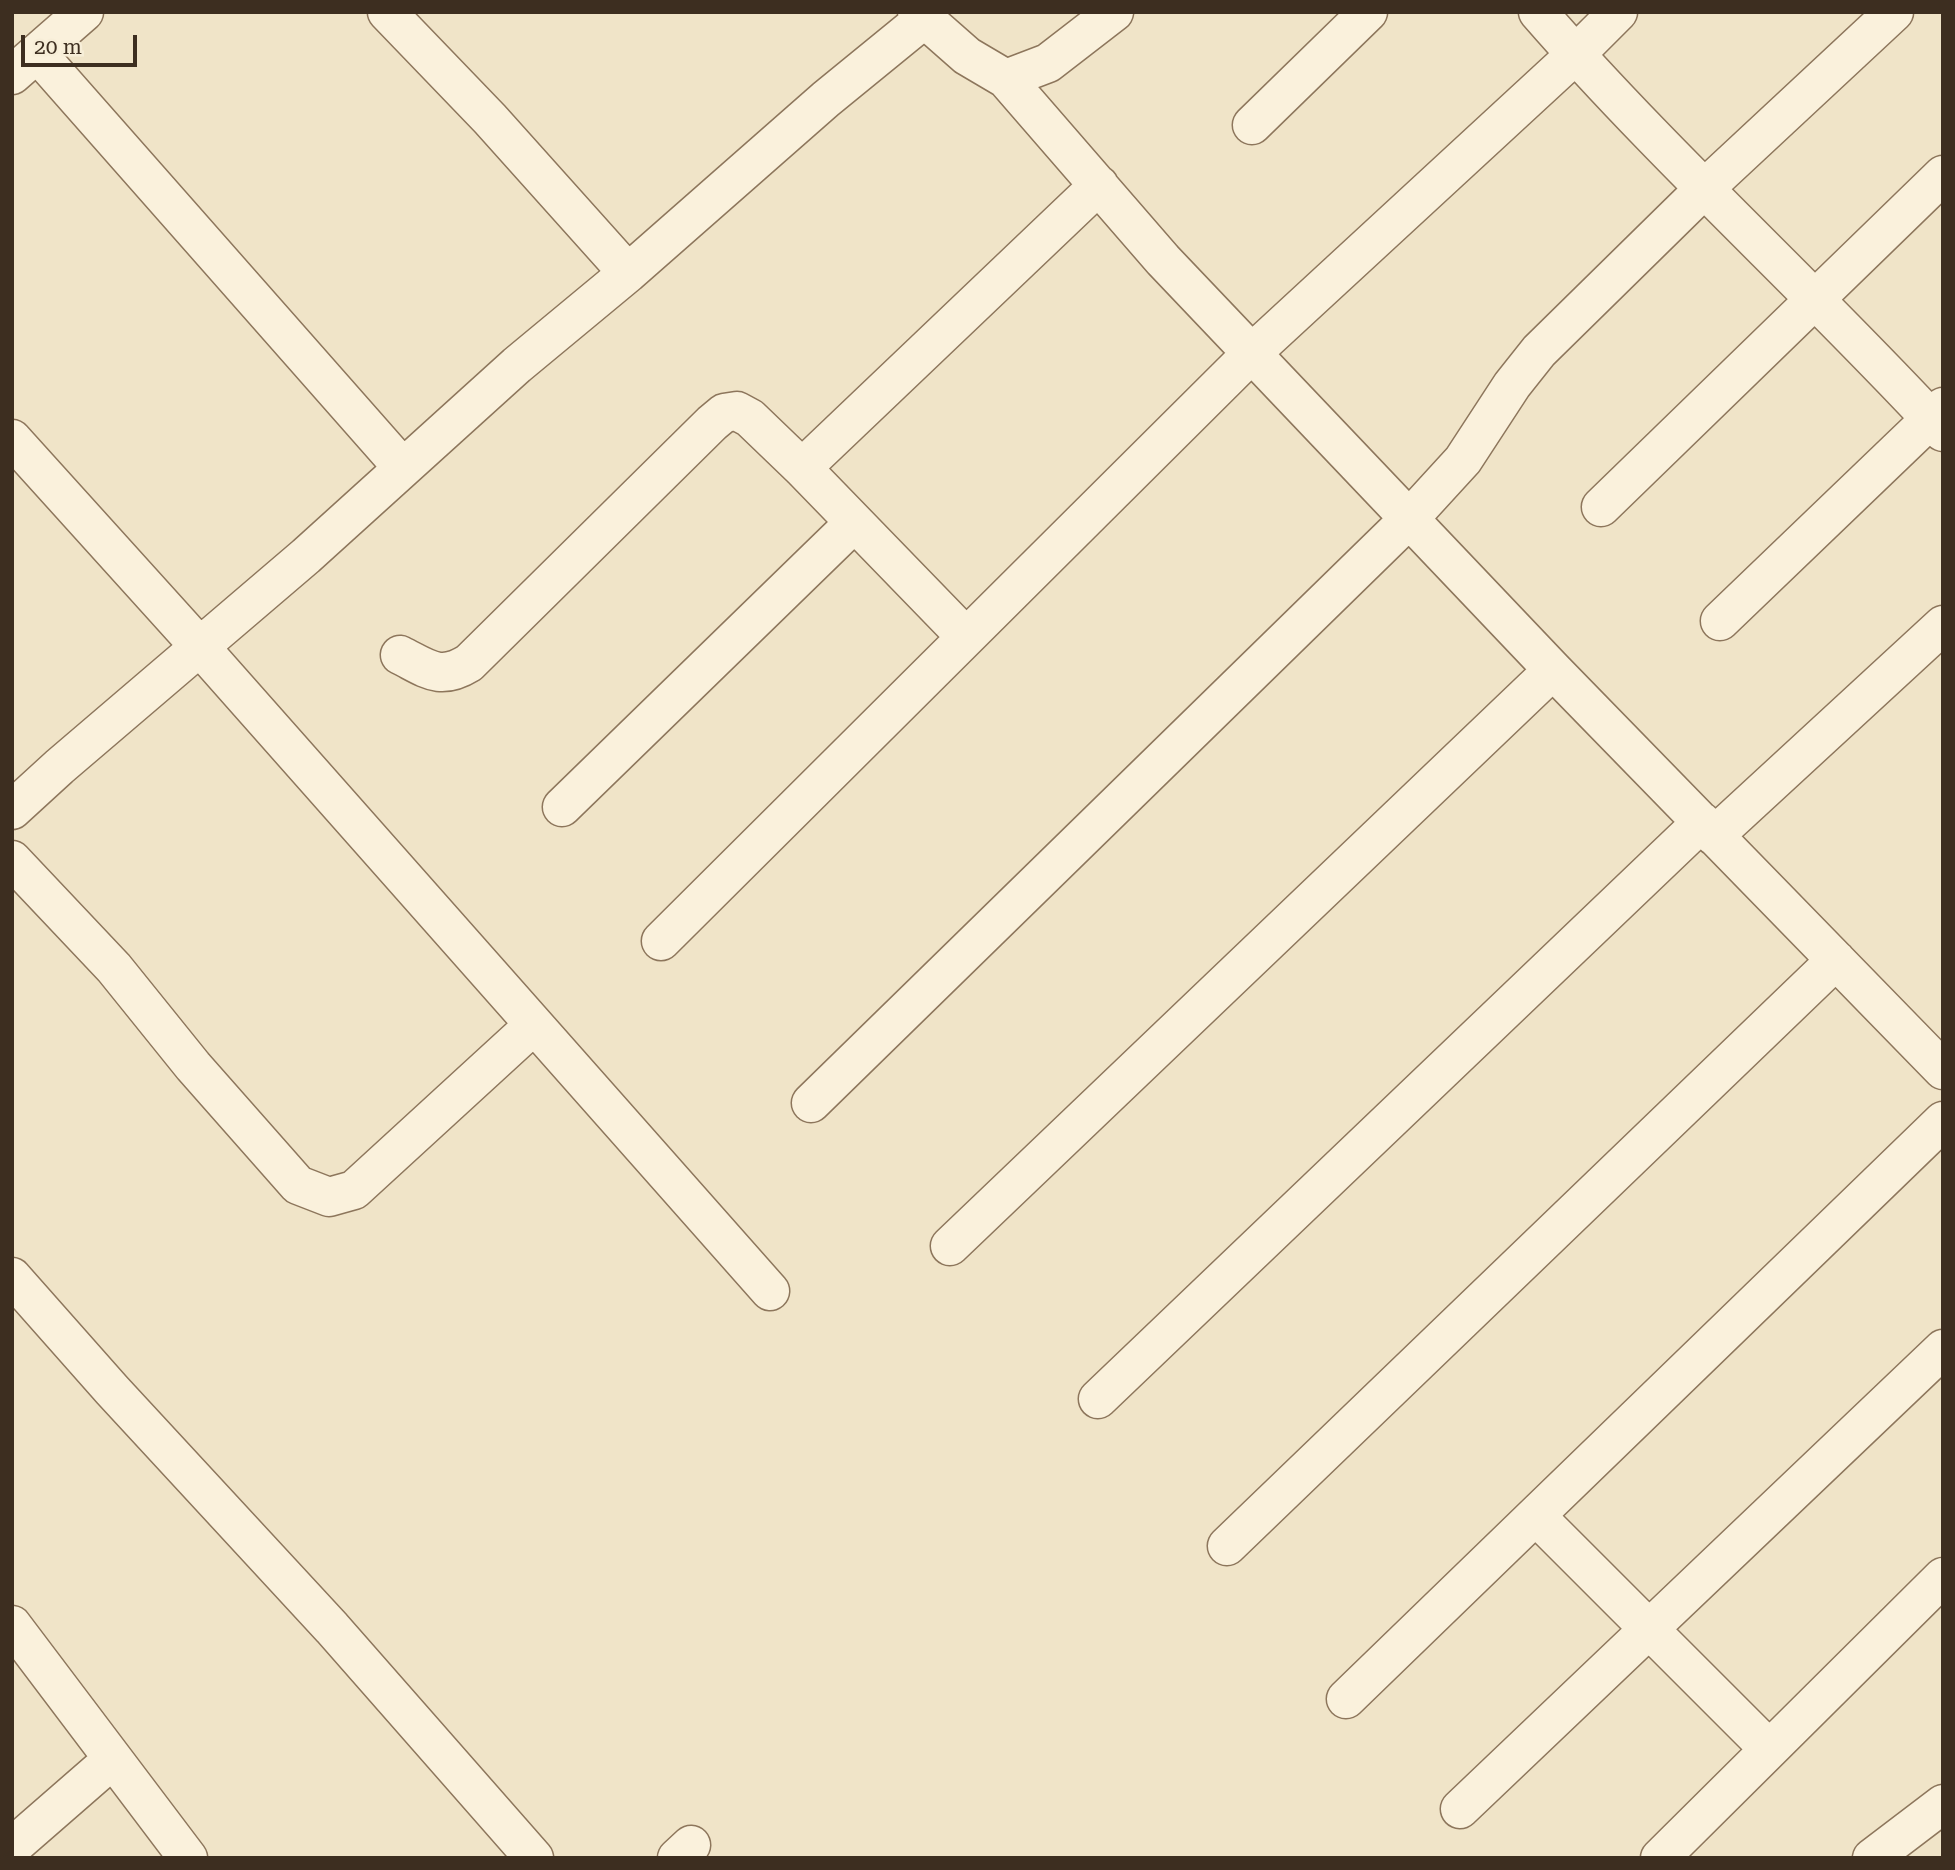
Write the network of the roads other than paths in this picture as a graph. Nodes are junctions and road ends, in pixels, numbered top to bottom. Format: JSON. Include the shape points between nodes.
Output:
{"nodes":[{"id":1,"x":84,"y":12,"type":"edge"},
{"id":2,"x":387,"y":12,"type":"edge"},
{"id":3,"x":1114,"y":12,"type":"edge"},
{"id":4,"x":1368,"y":12,"type":"edge"},
{"id":5,"x":1538,"y":12,"type":"edge"},
{"id":6,"x":1618,"y":12,"type":"edge"},
{"id":7,"x":1894,"y":12,"type":"edge"},
{"id":8,"x":920,"y":16,"type":"edge"},
{"id":9,"x":1575,"y":55,"type":"junction"},
{"id":10,"x":25,"y":64,"type":"edge"},
{"id":11,"x":1006,"y":79,"type":"junction"},
{"id":12,"x":1252,"y":125,"type":"dead end"},
{"id":13,"x":1943,"y":175,"type":"edge"},
{"id":14,"x":1098,"y":185,"type":"junction"},
{"id":15,"x":1703,"y":189,"type":"junction"},
{"id":16,"x":628,"y":273,"type":"junction"},
{"id":17,"x":1814,"y":299,"type":"junction"},
{"id":18,"x":1252,"y":353,"type":"junction"},
{"id":19,"x":1939,"y":420,"type":"edge"},
{"id":20,"x":12,"y":439,"type":"edge"},
{"id":21,"x":403,"y":468,"type":"junction"},
{"id":22,"x":802,"y":468,"type":"junction"},
{"id":23,"x":1601,"y":506,"type":"dead end"},
{"id":24,"x":1409,"y":519,"type":"junction"},
{"id":25,"x":855,"y":523,"type":"junction"},
{"id":26,"x":1720,"y":621,"type":"dead end"},
{"id":27,"x":1943,"y":625,"type":"edge"},
{"id":28,"x":966,"y":638,"type":"junction"},
{"id":29,"x":200,"y":648,"type":"junction"},
{"id":30,"x":400,"y":655,"type":"dead end"},
{"id":31,"x":1553,"y":670,"type":"junction"},
{"id":32,"x":562,"y":807,"type":"dead end"},
{"id":33,"x":12,"y":810,"type":"edge"},
{"id":34,"x":1708,"y":829,"type":"junction"},
{"id":35,"x":12,"y":860,"type":"edge"},
{"id":36,"x":661,"y":941,"type":"dead end"},
{"id":37,"x":1836,"y":960,"type":"junction"},
{"id":38,"x":534,"y":1025,"type":"junction"},
{"id":39,"x":1943,"y":1070,"type":"edge"},
{"id":40,"x":811,"y":1103,"type":"dead end"},
{"id":41,"x":1943,"y":1121,"type":"edge"},
{"id":42,"x":950,"y":1246,"type":"dead end"},
{"id":43,"x":12,"y":1277,"type":"edge"},
{"id":44,"x":769,"y":1291,"type":"dead end"},
{"id":45,"x":1943,"y":1349,"type":"edge"},
{"id":46,"x":1098,"y":1399,"type":"dead end"},
{"id":47,"x":1536,"y":1516,"type":"junction"},
{"id":48,"x":1227,"y":1546,"type":"dead end"},
{"id":49,"x":1943,"y":1577,"type":"edge"},
{"id":50,"x":12,"y":1625,"type":"edge"},
{"id":51,"x":1650,"y":1628,"type":"junction"},
{"id":52,"x":1346,"y":1699,"type":"dead end"},
{"id":53,"x":1769,"y":1749,"type":"junction"},
{"id":54,"x":113,"y":1759,"type":"junction"},
{"id":55,"x":1943,"y":1804,"type":"edge"},
{"id":56,"x":1460,"y":1809,"type":"dead end"},
{"id":57,"x":12,"y":1847,"type":"edge"},
{"id":58,"x":188,"y":1858,"type":"edge"},
{"id":59,"x":534,"y":1858,"type":"edge"},
{"id":60,"x":1660,"y":1858,"type":"edge"},
{"id":61,"x":1871,"y":1858,"type":"edge"}],
"edges":[{"from":1,"to":10,"type":"street"},
{"from":2,"to":16,"type":"street"},
{"from":3,"to":11,"type":"street","via":[[1048,64]]},
{"from":4,"to":12,"type":"street"},
{"from":5,"to":9,"type":"street"},
{"from":6,"to":9,"type":"street"},
{"from":7,"to":15,"type":"street"},
{"from":8,"to":11,"type":"street","via":[[967,56]]},
{"from":8,"to":16,"type":"street"},
{"from":9,"to":15,"type":"street"},
{"from":9,"to":18,"type":"street"},
{"from":10,"to":21,"type":"street"},
{"from":11,"to":14,"type":"street"},
{"from":13,"to":17,"type":"street"},
{"from":14,"to":18,"type":"street"},
{"from":14,"to":22,"type":"street"},
{"from":15,"to":17,"type":"street"},
{"from":15,"to":24,"type":"street","via":[[1539,351],[1463,460]]},
{"from":16,"to":21,"type":"street"},
{"from":17,"to":19,"type":"street"},
{"from":17,"to":23,"type":"street"},
{"from":18,"to":24,"type":"street"},
{"from":18,"to":28,"type":"street"},
{"from":19,"to":26,"type":"street"},
{"from":20,"to":29,"type":"street"},
{"from":21,"to":29,"type":"street"},
{"from":22,"to":25,"type":"street"},
{"from":22,"to":30,"type":"street","via":[[750,418],[737,411],[724,412],[469,663],[444,674]]},
{"from":24,"to":31,"type":"street"},
{"from":24,"to":40,"type":"street"},
{"from":25,"to":28,"type":"street"},
{"from":25,"to":32,"type":"street"},
{"from":27,"to":34,"type":"street"},
{"from":28,"to":36,"type":"street"},
{"from":29,"to":33,"type":"street"},
{"from":29,"to":38,"type":"street"},
{"from":31,"to":34,"type":"street"},
{"from":31,"to":42,"type":"street"},
{"from":34,"to":37,"type":"street"},
{"from":34,"to":46,"type":"street"},
{"from":35,"to":38,"type":"street","via":[[114,968],[298,1185],[329,1196],[354,1190]]},
{"from":37,"to":39,"type":"street"},
{"from":37,"to":48,"type":"street"},
{"from":38,"to":44,"type":"street"},
{"from":41,"to":47,"type":"street"},
{"from":43,"to":59,"type":"street"},
{"from":45,"to":51,"type":"street"},
{"from":47,"to":51,"type":"street"},
{"from":47,"to":52,"type":"street"},
{"from":49,"to":53,"type":"street"},
{"from":50,"to":54,"type":"street"},
{"from":51,"to":53,"type":"street"},
{"from":51,"to":56,"type":"street"},
{"from":53,"to":60,"type":"street"},
{"from":54,"to":57,"type":"street"},
{"from":54,"to":58,"type":"street"},
{"from":55,"to":61,"type":"street"}]}
